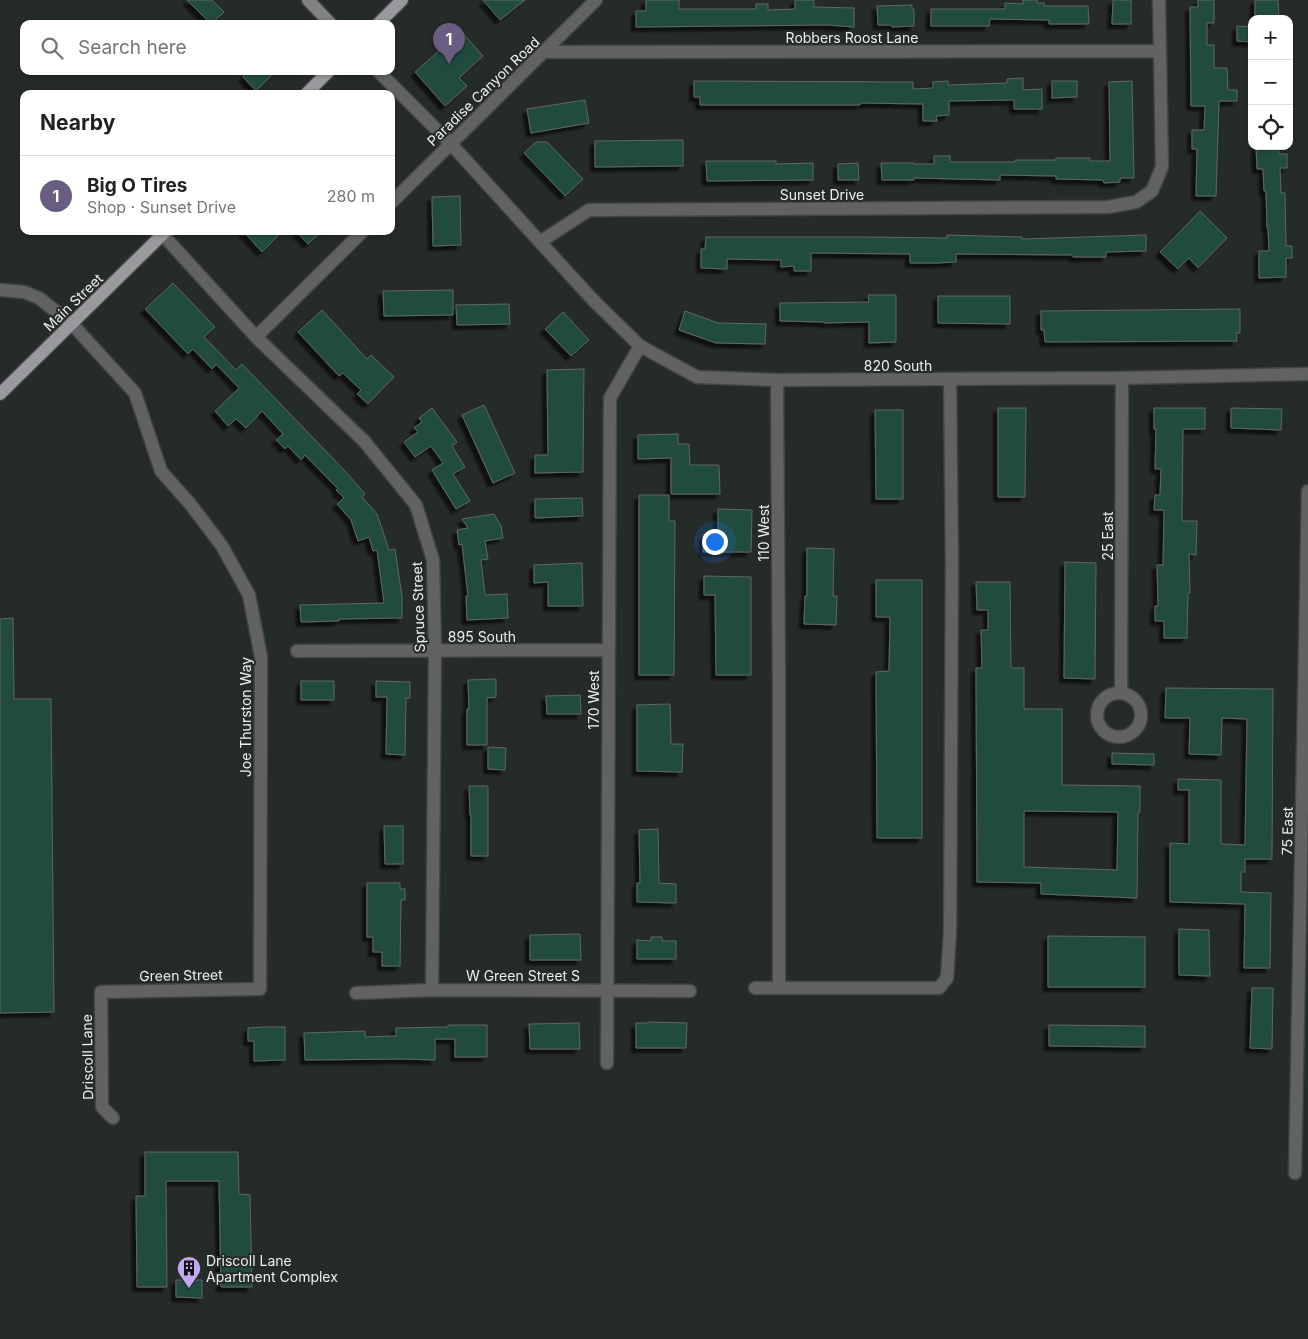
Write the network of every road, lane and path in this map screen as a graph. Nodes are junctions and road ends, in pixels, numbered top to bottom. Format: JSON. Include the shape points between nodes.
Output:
{"nodes":[{"id":1,"x":308,"y":0,"type":"edge"},
{"id":2,"x":402,"y":0,"type":"edge"},
{"id":3,"x":596,"y":0,"type":"edge"},
{"id":4,"x":1159,"y":0,"type":"edge"},
{"id":5,"x":327,"y":20,"type":"edge"},
{"id":6,"x":382,"y":20,"type":"edge"},
{"id":7,"x":1160,"y":51,"type":"junction"},
{"id":8,"x":545,"y":52,"type":"junction"},
{"id":9,"x":325,"y":75,"type":"edge"},
{"id":10,"x":382,"y":75,"type":"edge"},
{"id":11,"x":310,"y":90,"type":"edge"},
{"id":12,"x":451,"y":144,"type":"junction"},
{"id":13,"x":395,"y":199,"type":"edge"},
{"id":14,"x":163,"y":235,"type":"edge"},
{"id":15,"x":167,"y":235,"type":"edge"},
{"id":16,"x":359,"y":235,"type":"edge"},
{"id":17,"x":540,"y":242,"type":"junction"},
{"id":18,"x":0,"y":290,"type":"edge"},
{"id":19,"x":72,"y":324,"type":"junction"},
{"id":20,"x":256,"y":337,"type":"junction"},
{"id":21,"x":640,"y":346,"type":"junction"},
{"id":22,"x":1308,"y":374,"type":"edge"},
{"id":23,"x":1122,"y":378,"type":"junction"},
{"id":24,"x":950,"y":379,"type":"junction"},
{"id":25,"x":777,"y":380,"type":"junction"},
{"id":26,"x":0,"y":394,"type":"edge"},
{"id":27,"x":1308,"y":491,"type":"edge"},
{"id":28,"x":608,"y":650,"type":"junction"},
{"id":29,"x":297,"y":651,"type":"dead end"},
{"id":30,"x":435,"y":651,"type":"junction"},
{"id":31,"x":1121,"y":693,"type":"dead end"},
{"id":32,"x":755,"y":988,"type":"dead end"},
{"id":33,"x":779,"y":988,"type":"junction"},
{"id":34,"x":260,"y":989,"type":"joint"},
{"id":35,"x":432,"y":990,"type":"junction"},
{"id":36,"x":607,"y":991,"type":"junction"},
{"id":37,"x":690,"y":991,"type":"dead end"},
{"id":38,"x":101,"y":992,"type":"joint"},
{"id":39,"x":356,"y":993,"type":"dead end"},
{"id":40,"x":607,"y":1063,"type":"dead end"},
{"id":41,"x":113,"y":1118,"type":"dead end"},
{"id":42,"x":1295,"y":1173,"type":"dead end"}],
"edges":[{"from":1,"to":5,"type":"street"},
{"from":2,"to":6,"type":"main road"},
{"from":3,"to":8,"type":"street","name":"Paradise Canyon Road"},
{"from":4,"to":7,"type":"street","name":"Sunset Drive"},
{"from":7,"to":8,"type":"street","name":"Robbers Roost Lane"},
{"from":7,"to":17,"type":"street","name":"Sunset Drive","via":[[1162,167],[1152,191],[1136,202],[1108,207],[589,210]]},
{"from":8,"to":12,"type":"street","name":"Paradise Canyon Road"},
{"from":9,"to":11,"type":"main road"},
{"from":10,"to":12,"type":"street"},
{"from":12,"to":13,"type":"street","name":"Paradise Canyon Road"},
{"from":12,"to":17,"type":"street"},
{"from":14,"to":19,"type":"main road","name":"Main Street"},
{"from":15,"to":20,"type":"street","name":"Spruce Street"},
{"from":16,"to":20,"type":"street"},
{"from":17,"to":21,"type":"street","name":"820 South"},
{"from":18,"to":19,"type":"street","name":"Joe Thurston Way","via":[[24,292],[39,298]]},
{"from":19,"to":26,"type":"main road","name":"Main Street"},
{"from":19,"to":34,"type":"street","name":"Joe Thurston Way","via":[[135,393],[161,471],[222,546],[249,595],[261,657]]},
{"from":20,"to":30,"type":"street","name":"Spruce Street","via":[[364,441],[416,505],[433,560]]},
{"from":21,"to":25,"type":"street","name":"820 South","via":[[697,376]]},
{"from":21,"to":28,"type":"street","name":"170 West","via":[[610,398]]},
{"from":22,"to":23,"type":"street","name":"820 South"},
{"from":23,"to":24,"type":"street","name":"820 South"},
{"from":23,"to":31,"type":"street","name":"25 East"},
{"from":24,"to":25,"type":"street","name":"820 South"},
{"from":24,"to":33,"type":"street","via":[[952,585],[947,978],[940,988]]},
{"from":25,"to":33,"type":"street","name":"110 West"},
{"from":27,"to":42,"type":"street","name":"75 East"},
{"from":28,"to":30,"type":"street","name":"895 South"},
{"from":28,"to":36,"type":"street","name":"170 West"},
{"from":29,"to":30,"type":"street","name":"895 South"},
{"from":30,"to":35,"type":"street","name":"Spruce Street"},
{"from":32,"to":33,"type":"street"},
{"from":34,"to":38,"type":"street","name":"Green Street"},
{"from":35,"to":36,"type":"street","name":"W Green Street S"},
{"from":35,"to":39,"type":"street","name":"W Green Street S"},
{"from":36,"to":37,"type":"street","name":"W Green Street S"},
{"from":36,"to":40,"type":"street","name":"170 West"},
{"from":38,"to":41,"type":"street","name":"Driscoll Lane","via":[[102,1107]]}]}
